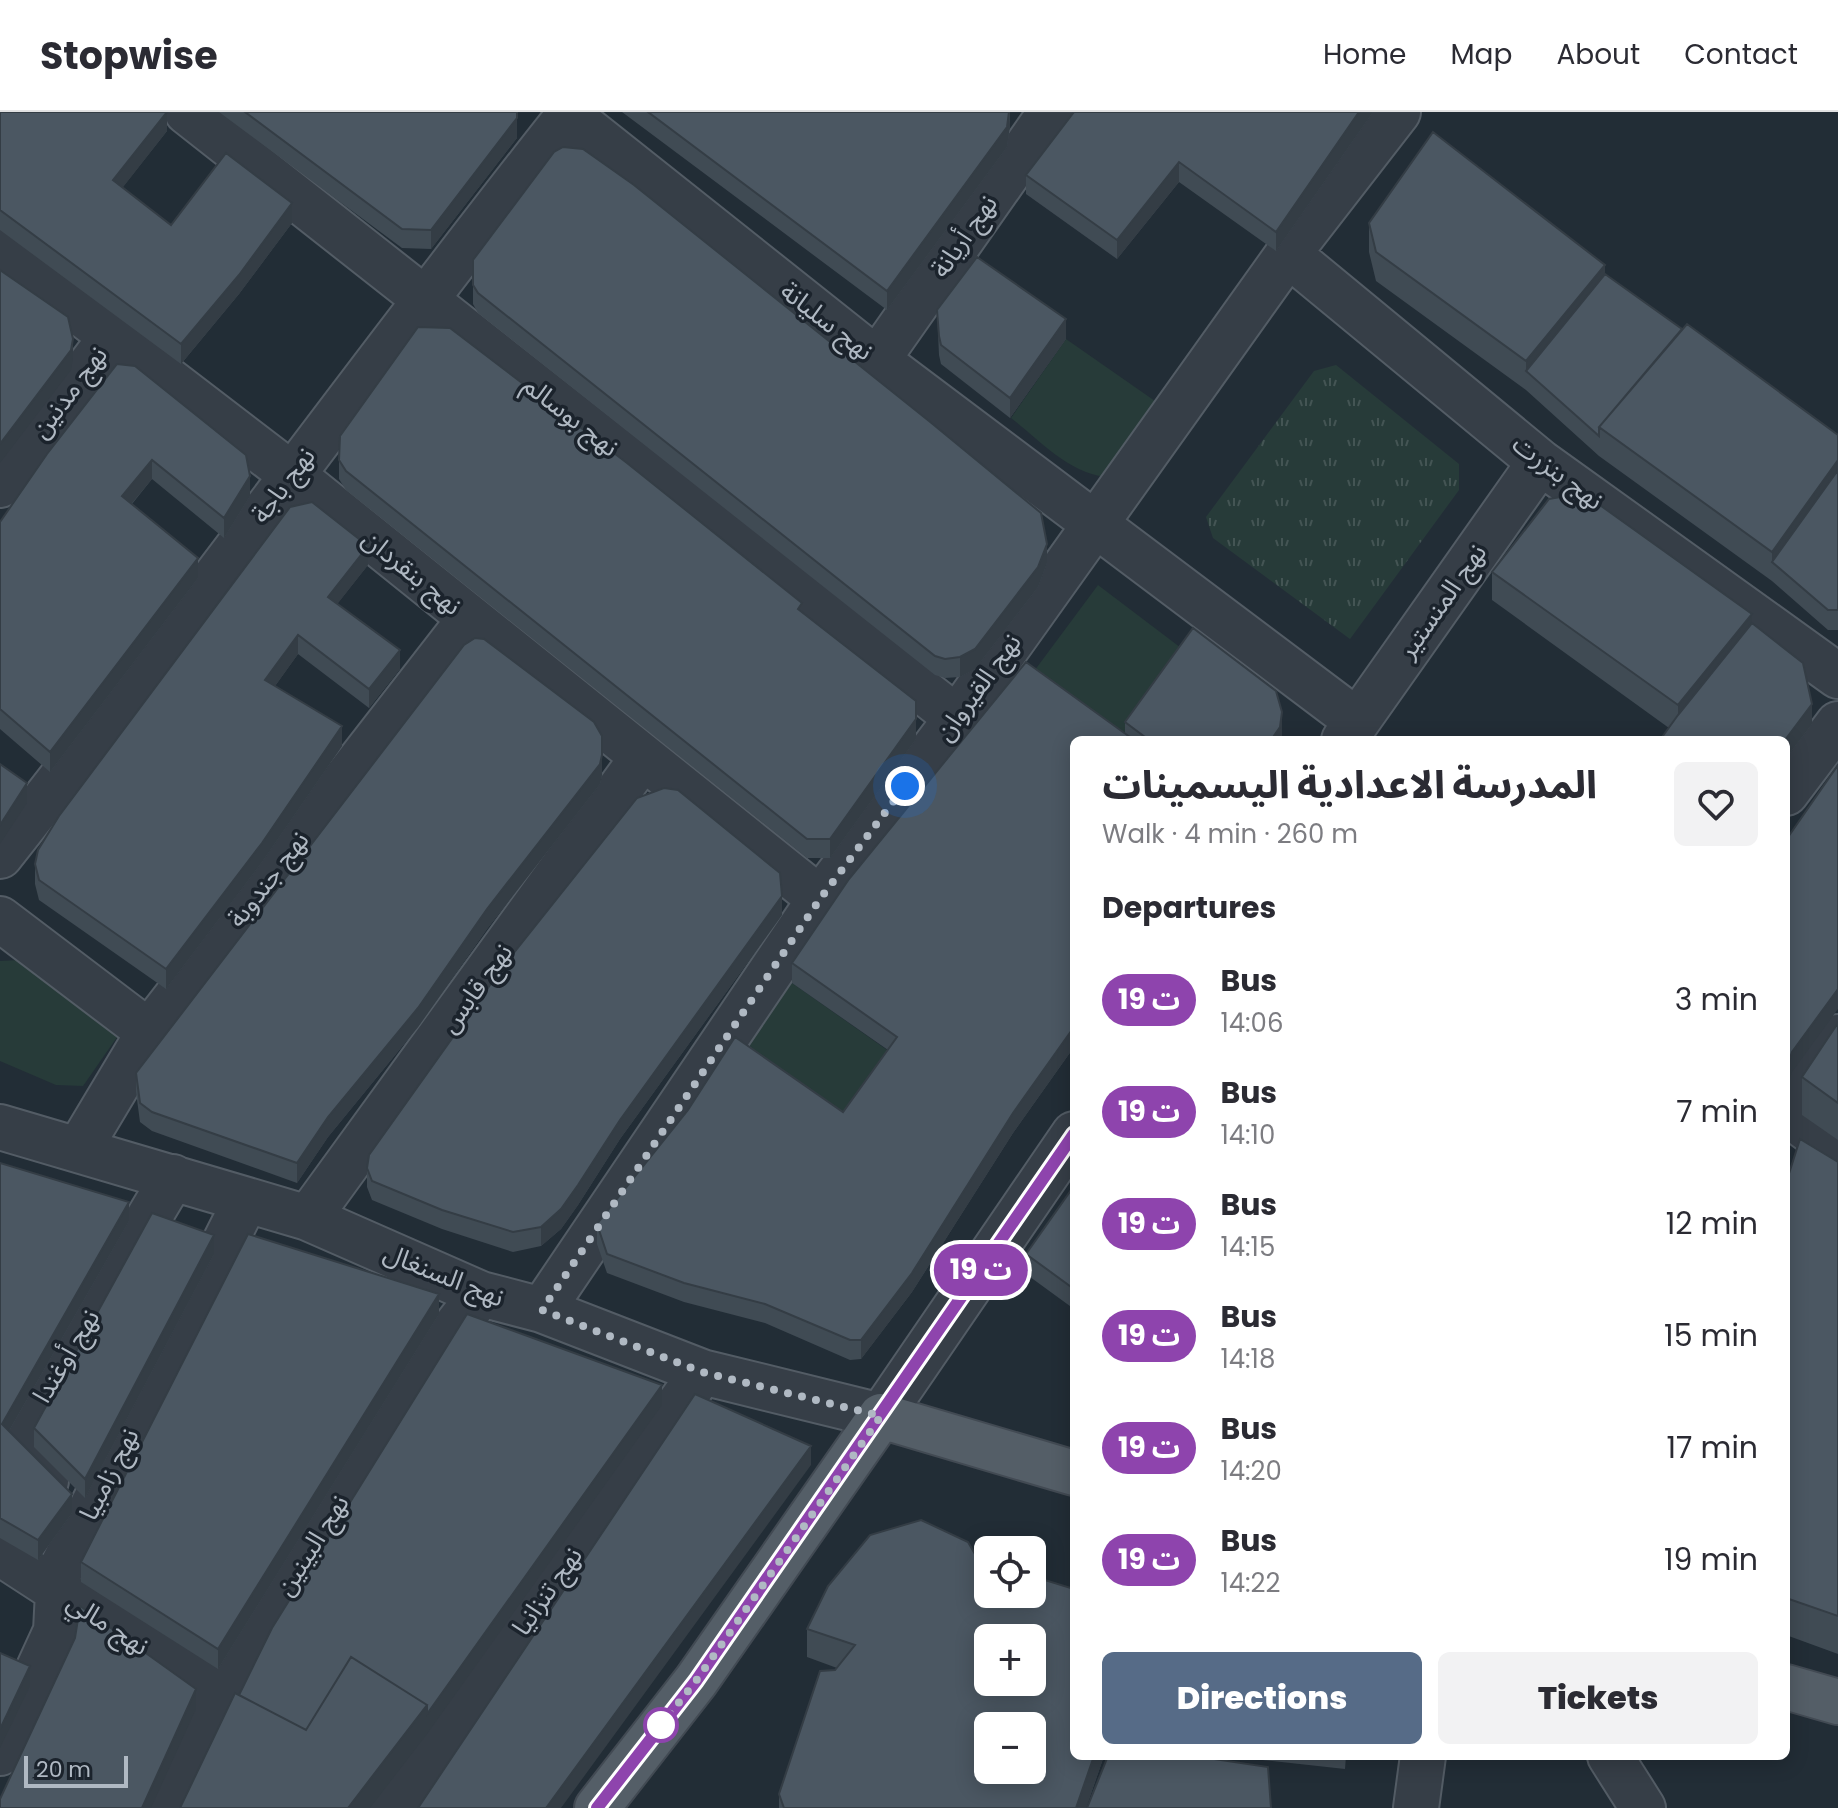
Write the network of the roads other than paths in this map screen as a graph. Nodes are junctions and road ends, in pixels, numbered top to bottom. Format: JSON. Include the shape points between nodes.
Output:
{"nodes":[{"id":1,"x":187,"y":112,"type":"edge"},
{"id":2,"x":1398,"y":112,"type":"edge"},
{"id":3,"x":567,"y":114,"type":"edge"},
{"id":4,"x":1043,"y":115,"type":"edge"},
{"id":5,"x":0,"y":251,"type":"edge"},
{"id":6,"x":1288,"y":254,"type":"junction"},
{"id":7,"x":422,"y":300,"type":"junction"},
{"id":8,"x":110,"y":339,"type":"junction"},
{"id":9,"x":877,"y":360,"type":"junction"},
{"id":10,"x":1540,"y":462,"type":"junction"},
{"id":11,"x":291,"y":474,"type":"junction"},
{"id":12,"x":0,"y":485,"type":"edge"},
{"id":13,"x":1095,"y":523,"type":"junction"},
{"id":14,"x":470,"y":619,"type":"junction"},
{"id":15,"x":1838,"y":676,"type":"edge"},
{"id":16,"x":957,"y":718,"type":"junction"},
{"id":17,"x":1838,"y":724,"type":"edge"},
{"id":18,"x":1351,"y":730,"type":"edge"},
{"id":19,"x":643,"y":757,"type":"junction"},
{"id":20,"x":1790,"y":788,"type":"edge"},
{"id":21,"x":0,"y":856,"type":"edge"},
{"id":22,"x":820,"y":899,"type":"junction"},
{"id":23,"x":0,"y":919,"type":"edge"},
{"id":24,"x":149,"y":1032,"type":"junction"},
{"id":25,"x":1838,"y":1037,"type":"edge"},
{"id":26,"x":0,"y":1127,"type":"edge"},
{"id":27,"x":1070,"y":1140,"type":"edge"},
{"id":28,"x":79,"y":1149,"type":"junction"},
{"id":29,"x":1838,"y":1151,"type":"edge"},
{"id":30,"x":1790,"y":1153,"type":"edge"},
{"id":31,"x":173,"y":1177,"type":"junction"},
{"id":32,"x":1838,"y":1185,"type":"edge"},
{"id":33,"x":245,"y":1202,"type":"junction"},
{"id":34,"x":308,"y":1218,"type":"junction"},
{"id":35,"x":481,"y":1294,"type":"junction"},
{"id":36,"x":542,"y":1310,"type":"junction"},
{"id":37,"x":702,"y":1372,"type":"junction"},
{"id":38,"x":881,"y":1416,"type":"junction"},
{"id":39,"x":1070,"y":1472,"type":"edge"},
{"id":40,"x":87,"y":1516,"type":"junction"},
{"id":41,"x":0,"y":1553,"type":"edge"},
{"id":42,"x":55,"y":1589,"type":"junction"},
{"id":43,"x":1790,"y":1688,"type":"edge"},
{"id":44,"x":217,"y":1694,"type":"junction"},
{"id":45,"x":1838,"y":1702,"type":"edge"},
{"id":46,"x":0,"y":1753,"type":"edge"},
{"id":47,"x":1422,"y":1760,"type":"edge"},
{"id":48,"x":1613,"y":1760,"type":"edge"},
{"id":49,"x":164,"y":1808,"type":"edge"},
{"id":50,"x":391,"y":1808,"type":"edge"},
{"id":51,"x":597,"y":1808,"type":"edge"},
{"id":52,"x":1416,"y":1808,"type":"edge"},
{"id":53,"x":1643,"y":1808,"type":"edge"}],
"edges":[{"from":1,"to":7,"type":"street","name":"نهج بوسالم"},
{"from":2,"to":6,"type":"street","name":"نهج القيروان"},
{"from":3,"to":7,"type":"street","name":"نهج باجة"},
{"from":3,"to":9,"type":"street","name":"نهج سليانة"},
{"from":4,"to":9,"type":"street","name":"نهج أريانة"},
{"from":5,"to":8,"type":"street","name":"نهج بنقردان"},
{"from":6,"to":10,"type":"street","name":"نهج بنزرت"},
{"from":6,"to":13,"type":"street","name":"نهج القيروان"},
{"from":7,"to":11,"type":"street","name":"نهج باجة"},
{"from":7,"to":16,"type":"street","name":"نهج بوسالم"},
{"from":8,"to":11,"type":"street","name":"نهج بنقردان"},
{"from":8,"to":12,"type":"street","name":"نهج مدنين"},
{"from":9,"to":13,"type":"street","name":"نهج سليانة"},
{"from":10,"to":15,"type":"street","name":"نهج بنزرت"},
{"from":10,"to":18,"type":"street","name":"نهج المنستير"},
{"from":11,"to":14,"type":"street","name":"نهج بنقردان"},
{"from":11,"to":21,"type":"street","name":"نهج باجة"},
{"from":13,"to":16,"type":"street","name":"نهج القيروان"},
{"from":13,"to":18,"type":"street","name":"نهج سليانة"},
{"from":14,"to":19,"type":"street","name":"نهج بنقردان"},
{"from":14,"to":24,"type":"street","name":"نهج جندوبة"},
{"from":16,"to":22,"type":"street","name":"نهج القيروان"},
{"from":17,"to":20,"type":"street"},
{"from":19,"to":22,"type":"street","name":"نهج بنقردان"},
{"from":19,"to":34,"type":"street","name":"نهج قابس"},
{"from":22,"to":36,"type":"street","name":"نهج القيروان"},
{"from":23,"to":24,"type":"street"},
{"from":24,"to":28,"type":"street","name":"نهج جندوبة"},
{"from":25,"to":29,"type":"street","via":[[1792,1101],[1796,1120]]},
{"from":26,"to":28,"type":"street","name":"نهج السنغال"},
{"from":27,"to":38,"type":"street"},
{"from":28,"to":31,"type":"street","name":"نهج السنغال"},
{"from":30,"to":32,"type":"street"},
{"from":31,"to":33,"type":"street","name":"نهج السنغال"},
{"from":31,"to":40,"type":"street","name":"نهج أوغندا","via":[[14,1443],[18,1457]]},
{"from":33,"to":34,"type":"street","name":"نهج السنغال"},
{"from":33,"to":40,"type":"street","name":"نهج زامبيا"},
{"from":34,"to":35,"type":"street","name":"نهج السنغال"},
{"from":35,"to":36,"type":"street","name":"نهج السنغال"},
{"from":35,"to":44,"type":"street","name":"نهج البينين","via":[[431,1358]]},
{"from":36,"to":37,"type":"street","name":"نهج السنغال"},
{"from":37,"to":38,"type":"street","name":"نهج السنغال"},
{"from":37,"to":50,"type":"street","name":"نهج تنزانيا"},
{"from":38,"to":39,"type":"main road","name":"نهج السنغال"},
{"from":38,"to":51,"type":"main road","via":[[696,1681]]},
{"from":40,"to":42,"type":"street","name":"نهج زامبيا"},
{"from":41,"to":42,"type":"street","name":"نهج مالي"},
{"from":42,"to":44,"type":"street","name":"نهج مالي"},
{"from":42,"to":46,"type":"street","name":"نهج زامبيا","via":[[56,1631]]},
{"from":43,"to":45,"type":"main road"},
{"from":44,"to":49,"type":"street","name":"نهج البينين"},
{"from":47,"to":52,"type":"street"},
{"from":48,"to":53,"type":"street"}]}
